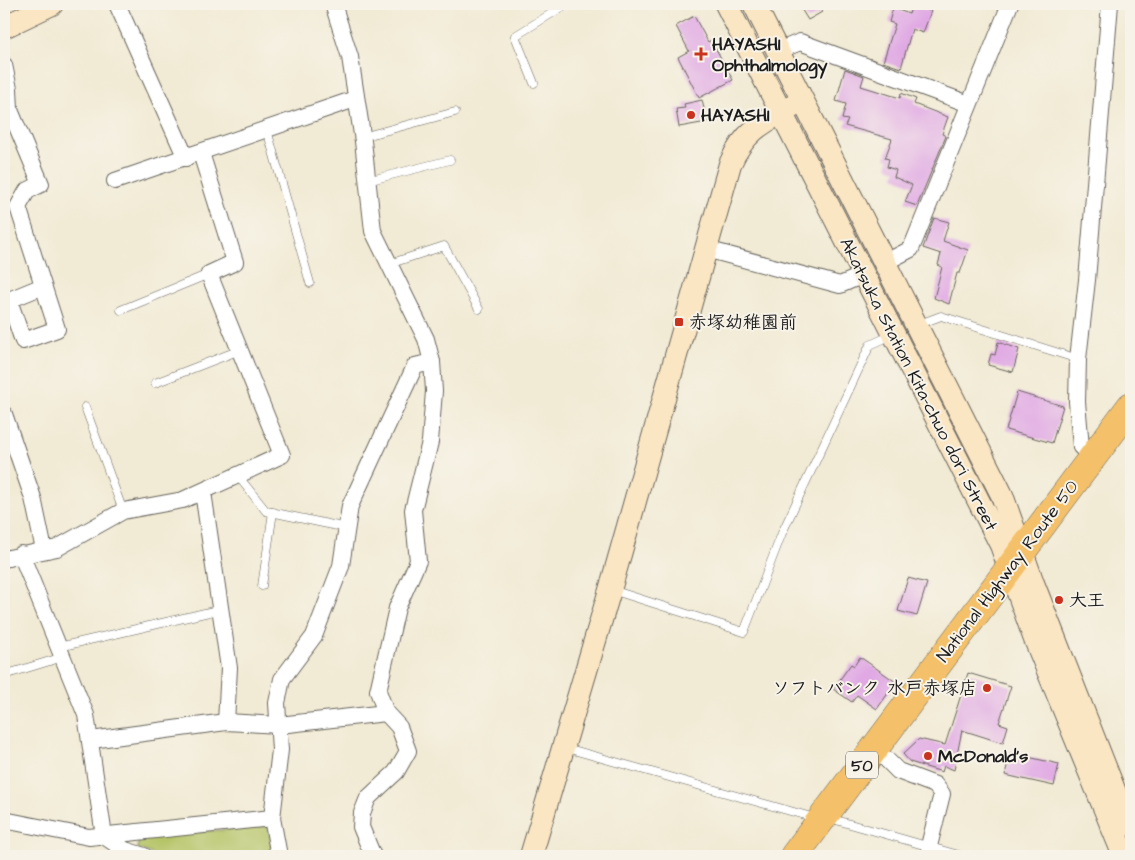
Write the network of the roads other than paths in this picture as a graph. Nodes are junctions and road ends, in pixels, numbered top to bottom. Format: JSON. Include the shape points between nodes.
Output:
{"nodes":[{"id":1,"x":52,"y":4,"type":"edge"},
{"id":2,"x":117,"y":4,"type":"edge"},
{"id":3,"x":333,"y":4,"type":"edge"},
{"id":4,"x":567,"y":4,"type":"edge"},
{"id":5,"x":726,"y":4,"type":"edge"},
{"id":6,"x":754,"y":4,"type":"edge"},
{"id":7,"x":1010,"y":4,"type":"edge"},
{"id":8,"x":1110,"y":4,"type":"edge"},
{"id":9,"x":4,"y":27,"type":"edge"},
{"id":10,"x":778,"y":51,"type":"junction"},
{"id":11,"x":4,"y":65,"type":"edge"},
{"id":12,"x":534,"y":83,"type":"dead end"},
{"id":13,"x":356,"y":99,"type":"junction"},
{"id":14,"x":802,"y":101,"type":"junction"},
{"id":15,"x":969,"y":104,"type":"junction"},
{"id":16,"x":455,"y":112,"type":"dead end"},
{"id":17,"x":781,"y":113,"type":"junction"},
{"id":18,"x":267,"y":130,"type":"junction"},
{"id":19,"x":362,"y":137,"type":"junction"},
{"id":20,"x":193,"y":155,"type":"junction"},
{"id":21,"x":450,"y":160,"type":"dead end"},
{"id":22,"x":115,"y":181,"type":"dead end"},
{"id":23,"x":367,"y":181,"type":"junction"},
{"id":24,"x":706,"y":248,"type":"junction"},
{"id":25,"x":884,"y":263,"type":"junction"},
{"id":26,"x":389,"y":264,"type":"junction"},
{"id":27,"x":209,"y":274,"type":"junction"},
{"id":28,"x":863,"y":275,"type":"junction"},
{"id":29,"x":310,"y":284,"type":"dead end"},
{"id":30,"x":43,"y":286,"type":"dead end"},
{"id":31,"x":479,"y":309,"type":"dead end"},
{"id":32,"x":121,"y":310,"type":"dead end"},
{"id":33,"x":916,"y":325,"type":"junction"},
{"id":34,"x":893,"y":335,"type":"junction"},
{"id":35,"x":240,"y":350,"type":"junction"},
{"id":36,"x":1078,"y":359,"type":"junction"},
{"id":37,"x":432,"y":362,"type":"junction"},
{"id":38,"x":155,"y":383,"type":"dead end"},
{"id":39,"x":1131,"y":406,"type":"edge"},
{"id":40,"x":85,"y":407,"type":"dead end"},
{"id":41,"x":4,"y":414,"type":"edge"},
{"id":42,"x":1094,"y":456,"type":"junction"},
{"id":43,"x":238,"y":476,"type":"junction"},
{"id":44,"x":203,"y":492,"type":"junction"},
{"id":45,"x":123,"y":511,"type":"junction"},
{"id":46,"x":273,"y":512,"type":"junction"},
{"id":47,"x":347,"y":528,"type":"junction"},
{"id":48,"x":44,"y":550,"type":"junction"},
{"id":49,"x":21,"y":554,"type":"junction"},
{"id":50,"x":4,"y":559,"type":"edge"},
{"id":51,"x":1016,"y":559,"type":"junction"},
{"id":52,"x":262,"y":586,"type":"dead end"},
{"id":53,"x":610,"y":590,"type":"junction"},
{"id":54,"x":222,"y":609,"type":"junction"},
{"id":55,"x":61,"y":652,"type":"junction"},
{"id":56,"x":4,"y":675,"type":"edge"},
{"id":57,"x":386,"y":713,"type":"junction"},
{"id":58,"x":226,"y":722,"type":"junction"},
{"id":59,"x":279,"y":726,"type":"junction"},
{"id":60,"x":90,"y":740,"type":"junction"},
{"id":61,"x":564,"y":748,"type":"junction"},
{"id":62,"x":875,"y":748,"type":"junction"},
{"id":63,"x":272,"y":818,"type":"junction"},
{"id":64,"x":4,"y":820,"type":"edge"},
{"id":65,"x":821,"y":820,"type":"junction"},
{"id":66,"x":104,"y":836,"type":"junction"},
{"id":67,"x":929,"y":846,"type":"junction"},
{"id":68,"x":1123,"y":852,"type":"edge"},
{"id":69,"x":144,"y":856,"type":"edge"},
{"id":70,"x":279,"y":856,"type":"edge"},
{"id":71,"x":372,"y":856,"type":"edge"},
{"id":72,"x":531,"y":856,"type":"edge"},
{"id":73,"x":794,"y":856,"type":"edge"},
{"id":74,"x":962,"y":856,"type":"edge"}],
"edges":[{"from":1,"to":9,"type":"street"},
{"from":2,"to":20,"type":"street"},
{"from":3,"to":13,"type":"street","via":[[350,57]]},
{"from":4,"to":12,"type":"lane","via":[[515,36]]},
{"from":5,"to":17,"type":"street","name":"Akatsuka Station Kita-chuo dori Street"},
{"from":6,"to":10,"type":"street","name":"Akatsuka Station Kita-chuo dori Street"},
{"from":7,"to":15,"type":"street"},
{"from":8,"to":36,"type":"street"},
{"from":10,"to":14,"type":"street","name":"Akatsuka Station Kita-chuo dori Street"},
{"from":10,"to":15,"type":"street","via":[[800,42]]},
{"from":11,"to":30,"type":"street","via":[[10,110],[41,184],[27,191],[18,207]]},
{"from":13,"to":18,"type":"street"},
{"from":13,"to":19,"type":"street"},
{"from":14,"to":17,"type":"street"},
{"from":14,"to":25,"type":"street","name":"Akatsuka Station Kita-chuo dori Street"},
{"from":15,"to":25,"type":"street","via":[[911,249]]},
{"from":16,"to":19,"type":"lane"},
{"from":17,"to":24,"type":"street","via":[[754,129],[737,148]]},
{"from":17,"to":28,"type":"street","name":"Akatsuka Station Kita-chuo dori Street"},
{"from":18,"to":20,"type":"street"},
{"from":18,"to":29,"type":"lane"},
{"from":19,"to":23,"type":"street"},
{"from":20,"to":22,"type":"street"},
{"from":20,"to":27,"type":"street","via":[[235,262]]},
{"from":21,"to":23,"type":"lane"},
{"from":23,"to":26,"type":"street","via":[[373,231]]},
{"from":24,"to":28,"type":"street","via":[[840,285]]},
{"from":24,"to":53,"type":"street"},
{"from":25,"to":33,"type":"street","name":"Akatsuka Station Kita-chuo dori Street"},
{"from":26,"to":31,"type":"lane","via":[[444,246]]},
{"from":26,"to":37,"type":"street","via":[[426,339]]},
{"from":27,"to":32,"type":"lane"},
{"from":27,"to":35,"type":"street"},
{"from":28,"to":34,"type":"street","name":"Akatsuka Station Kita-chuo dori Street"},
{"from":33,"to":34,"type":"street"},
{"from":33,"to":36,"type":"lane","via":[[941,316]]},
{"from":33,"to":51,"type":"street","name":"Akatsuka Station Kita-chuo dori Street","via":[[1002,495]]},
{"from":34,"to":51,"type":"street","name":"Akatsuka Station Kita-chuo dori Street","via":[[991,524]]},
{"from":34,"to":53,"type":"lane","via":[[870,345],[782,533],[744,632]]},
{"from":35,"to":38,"type":"lane"},
{"from":35,"to":43,"type":"street","via":[[282,455]]},
{"from":36,"to":42,"type":"street","via":[[1081,447]]},
{"from":37,"to":47,"type":"street","via":[[415,366],[350,506]]},
{"from":37,"to":57,"type":"street","via":[[434,391],[430,442],[413,510],[418,561],[397,608],[378,691]]},
{"from":39,"to":42,"type":"highway","name":"National Highway Route 50","number":"50"},
{"from":40,"to":45,"type":"lane"},
{"from":41,"to":48,"type":"street","via":[[33,498]]},
{"from":42,"to":51,"type":"highway","name":"National Highway Route 50","number":"50"},
{"from":43,"to":44,"type":"street"},
{"from":43,"to":46,"type":"lane","via":[[266,511]]},
{"from":44,"to":45,"type":"street","via":[[183,500]]},
{"from":44,"to":54,"type":"street"},
{"from":45,"to":48,"type":"street","via":[[57,548]]},
{"from":46,"to":47,"type":"lane"},
{"from":46,"to":52,"type":"lane"},
{"from":47,"to":59,"type":"street","via":[[341,566],[314,636],[282,679]]},
{"from":48,"to":49,"type":"street"},
{"from":49,"to":50,"type":"street"},
{"from":49,"to":55,"type":"street"},
{"from":51,"to":62,"type":"highway","name":"National Highway Route 50","number":"50"},
{"from":51,"to":68,"type":"street","name":"Akatsuka Station Kita-chuo dori Street","via":[[1115,792]]},
{"from":53,"to":61,"type":"street"},
{"from":54,"to":55,"type":"lane"},
{"from":54,"to":58,"type":"street","via":[[228,668]]},
{"from":55,"to":56,"type":"lane"},
{"from":55,"to":60,"type":"street","via":[[86,715]]},
{"from":57,"to":59,"type":"street"},
{"from":57,"to":71,"type":"street","via":[[399,727],[408,751],[396,772],[368,798],[362,813],[361,827]]},
{"from":58,"to":59,"type":"street"},
{"from":58,"to":60,"type":"street"},
{"from":59,"to":63,"type":"street","via":[[280,750]]},
{"from":60,"to":66,"type":"street"},
{"from":61,"to":65,"type":"lane"},
{"from":61,"to":72,"type":"street"},
{"from":62,"to":65,"type":"highway","name":"National Highway Route 50","number":"50"},
{"from":62,"to":67,"type":"street","via":[[898,771],[935,785],[942,794]]},
{"from":63,"to":66,"type":"street"},
{"from":63,"to":70,"type":"street"},
{"from":64,"to":66,"type":"street","via":[[89,837]]},
{"from":65,"to":67,"type":"lane","via":[[836,820]]},
{"from":65,"to":73,"type":"highway","name":"National Highway Route 50","number":"50"},
{"from":66,"to":69,"type":"street","via":[[125,850]]},
{"from":67,"to":74,"type":"lane"}]}
